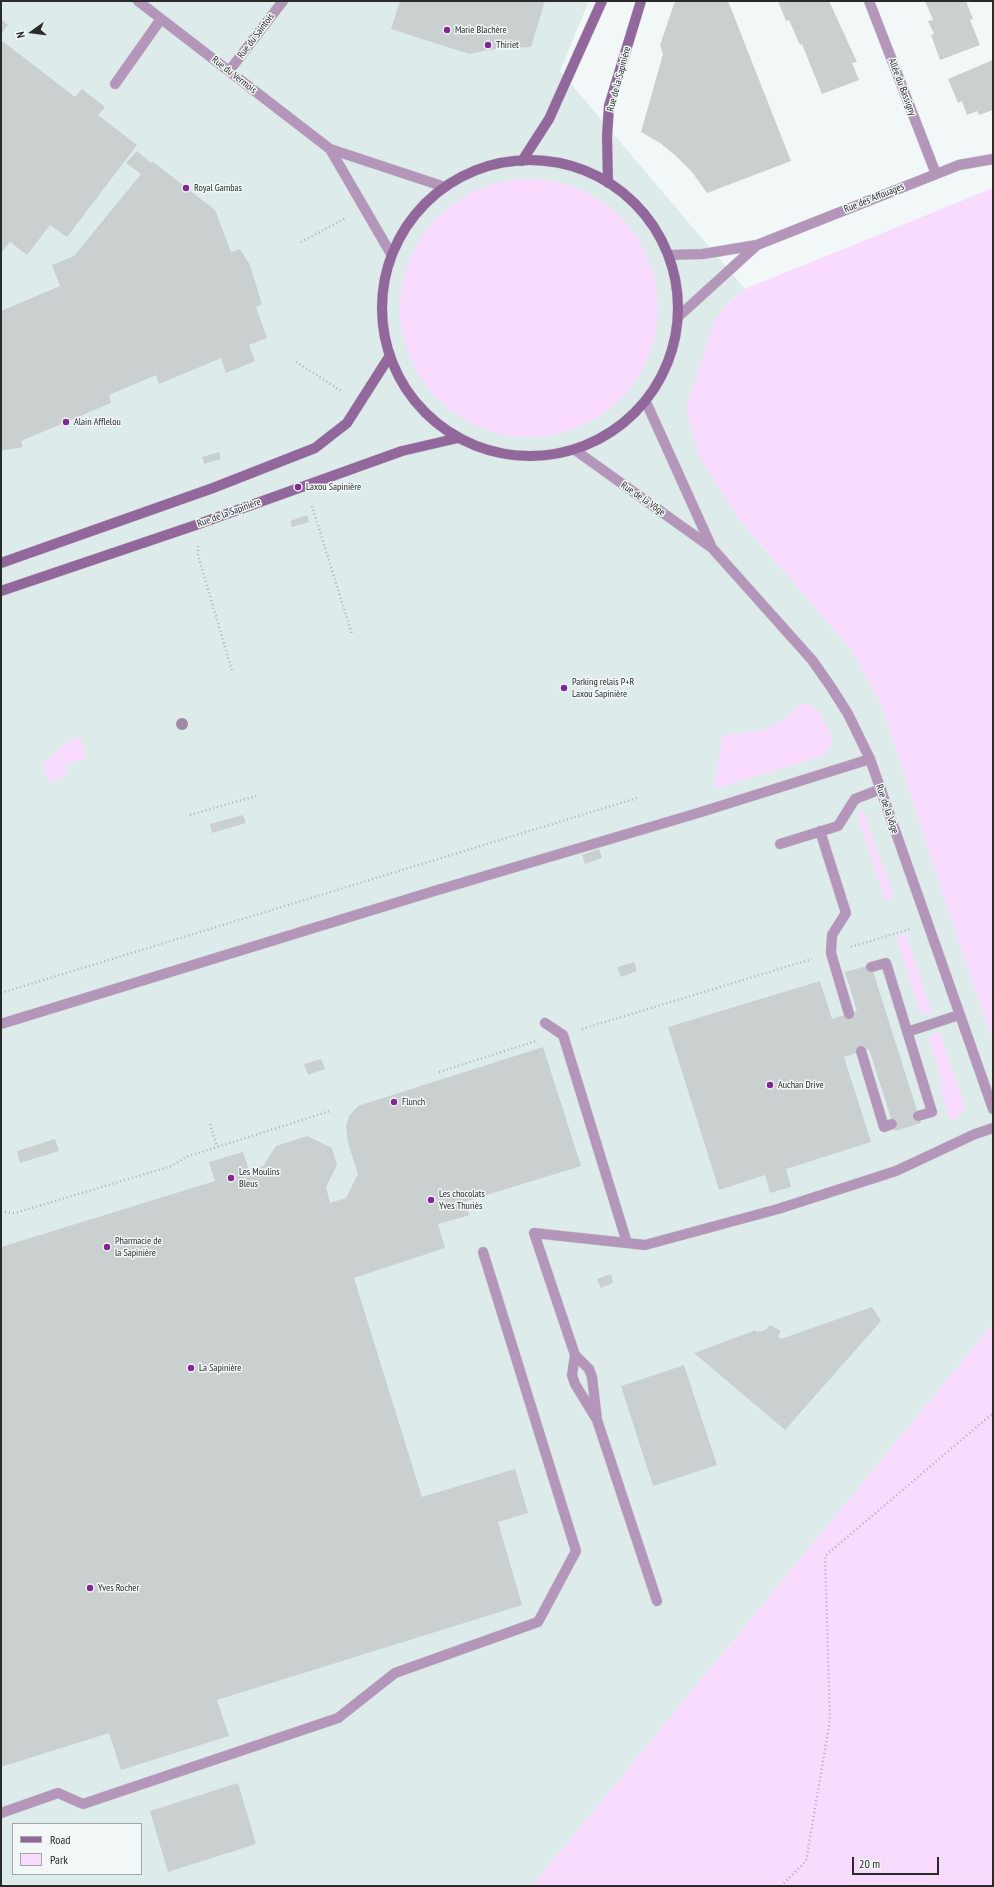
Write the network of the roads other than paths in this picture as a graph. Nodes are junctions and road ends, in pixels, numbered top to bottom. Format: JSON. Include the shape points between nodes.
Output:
{"nodes":[{"id":1,"x":138,"y":1,"type":"edge"},
{"id":2,"x":283,"y":1,"type":"edge"},
{"id":3,"x":602,"y":1,"type":"edge"},
{"id":4,"x":641,"y":1,"type":"edge"},
{"id":5,"x":869,"y":1,"type":"edge"},
{"id":6,"x":161,"y":19,"type":"junction"},
{"id":7,"x":229,"y":71,"type":"junction"},
{"id":8,"x":115,"y":84,"type":"dead end"},
{"id":9,"x":330,"y":149,"type":"junction"},
{"id":10,"x":993,"y":159,"type":"edge"},
{"id":11,"x":522,"y":161,"type":"junction"},
{"id":12,"x":936,"y":174,"type":"junction"},
{"id":13,"x":608,"y":183,"type":"junction"},
{"id":14,"x":445,"y":187,"type":"junction"},
{"id":15,"x":757,"y":245,"type":"junction"},
{"id":16,"x":391,"y":254,"type":"junction"},
{"id":17,"x":669,"y":255,"type":"junction"},
{"id":18,"x":679,"y":316,"type":"junction"},
{"id":19,"x":389,"y":357,"type":"junction"},
{"id":20,"x":646,"y":402,"type":"junction"},
{"id":21,"x":458,"y":438,"type":"junction"},
{"id":22,"x":575,"y":450,"type":"junction"},
{"id":23,"x":712,"y":548,"type":"junction"},
{"id":24,"x":1,"y":563,"type":"edge"},
{"id":25,"x":1,"y":591,"type":"edge"},
{"id":26,"x":870,"y":758,"type":"junction"},
{"id":27,"x":881,"y":789,"type":"junction"},
{"id":28,"x":820,"y":831,"type":"junction"},
{"id":29,"x":780,"y":844,"type":"dead end"},
{"id":30,"x":871,"y":967,"type":"dead end"},
{"id":31,"x":849,"y":1014,"type":"dead end"},
{"id":32,"x":959,"y":1015,"type":"junction"},
{"id":33,"x":545,"y":1023,"type":"dead end"},
{"id":34,"x":1,"y":1024,"type":"edge"},
{"id":35,"x":907,"y":1032,"type":"junction"},
{"id":36,"x":861,"y":1051,"type":"dead end"},
{"id":37,"x":993,"y":1109,"type":"edge"},
{"id":38,"x":918,"y":1116,"type":"dead end"},
{"id":39,"x":892,"y":1124,"type":"dead end"},
{"id":40,"x":993,"y":1128,"type":"edge"},
{"id":41,"x":627,"y":1243,"type":"junction"},
{"id":42,"x":483,"y":1252,"type":"dead end"},
{"id":43,"x":575,"y":1355,"type":"junction"},
{"id":44,"x":596,"y":1420,"type":"junction"},
{"id":45,"x":657,"y":1602,"type":"dead end"},
{"id":46,"x":1,"y":1813,"type":"edge"}],
"edges":[{"from":1,"to":6,"type":"street","name":"Rue du Vermois"},
{"from":2,"to":7,"type":"street","name":"Rue du Saintois"},
{"from":3,"to":11,"type":"street","via":[[550,119]]},
{"from":4,"to":13,"type":"street","name":"Rue de la Sapinière","via":[[609,106]]},
{"from":5,"to":12,"type":"street","name":"Allée du Bassigny"},
{"from":6,"to":7,"type":"street","name":"Rue du Vermois"},
{"from":6,"to":8,"type":"street"},
{"from":7,"to":9,"type":"street","name":"Rue du Vermois"},
{"from":9,"to":14,"type":"street","name":"Rue du Vermois"},
{"from":9,"to":16,"type":"street","name":"Rue du Vermois"},
{"from":10,"to":12,"type":"street","name":"Rue des Affouages","via":[[958,165]]},
{"from":11,"to":13,"type":"street","via":[[553,162],[574,167]]},
{"from":11,"to":14,"type":"street","via":[[479,169]]},
{"from":12,"to":15,"type":"street","name":"Rue des Affouages"},
{"from":13,"to":17,"type":"street","via":[[639,207],[652,223]]},
{"from":14,"to":16,"type":"street","via":[[412,218]]},
{"from":15,"to":17,"type":"street","name":"Rue des Affouages","via":[[702,254]]},
{"from":15,"to":18,"type":"street","name":"Rue des Affouages"},
{"from":16,"to":19,"type":"street","via":[[384,284],[382,314]]},
{"from":17,"to":18,"type":"street","via":[[678,293]]},
{"from":18,"to":20,"type":"street","via":[[667,366]]},
{"from":19,"to":21,"type":"street","via":[[411,398],[440,427]]},
{"from":19,"to":24,"type":"street","via":[[347,423],[315,448],[235,480]]},
{"from":20,"to":22,"type":"street","via":[[631,418],[614,430],[596,442]]},
{"from":20,"to":23,"type":"street","name":"Rue de la Vôge"},
{"from":21,"to":22,"type":"street","via":[[488,450],[528,457]]},
{"from":21,"to":25,"type":"street","name":"Rue de la Sapinière","via":[[402,451]]},
{"from":22,"to":23,"type":"street","name":"Rue de la Vôge"},
{"from":23,"to":26,"type":"street","name":"Rue de la Vôge","via":[[812,660],[848,714]]},
{"from":26,"to":27,"type":"street","name":"Rue de la Vôge"},
{"from":26,"to":34,"type":"street","via":[[698,813]]},
{"from":27,"to":28,"type":"street","via":[[855,799],[838,826]]},
{"from":27,"to":32,"type":"street","name":"Rue de la Vôge"},
{"from":28,"to":29,"type":"street"},
{"from":28,"to":31,"type":"street","via":[[846,913],[832,935],[831,953],[842,976]]},
{"from":30,"to":35,"type":"street","via":[[886,963]]},
{"from":32,"to":35,"type":"street"},
{"from":32,"to":37,"type":"street","name":"Rue de la Vôge"},
{"from":33,"to":41,"type":"street","via":[[564,1035]]},
{"from":35,"to":38,"type":"street","via":[[932,1112]]},
{"from":36,"to":39,"type":"street","via":[[884,1127]]},
{"from":40,"to":41,"type":"street","via":[[896,1171],[778,1209],[645,1245]]},
{"from":41,"to":43,"type":"street","via":[[534,1233]]},
{"from":42,"to":46,"type":"street","via":[[576,1551],[538,1622],[395,1673],[338,1718],[83,1804],[58,1793]]},
{"from":43,"to":44,"type":"street","via":[[572,1375]]},
{"from":43,"to":44,"type":"street","via":[[589,1369],[592,1377]]},
{"from":44,"to":45,"type":"street"}]}
